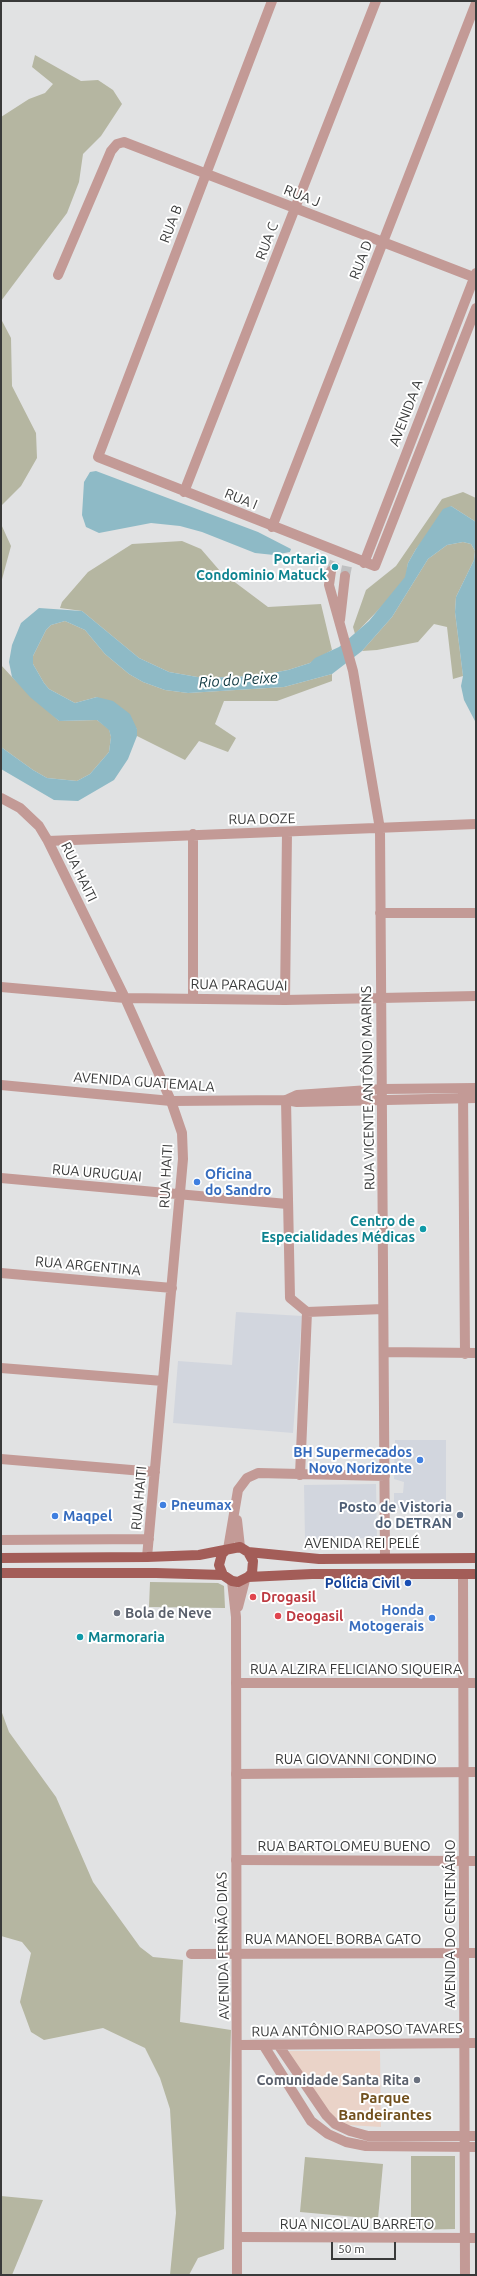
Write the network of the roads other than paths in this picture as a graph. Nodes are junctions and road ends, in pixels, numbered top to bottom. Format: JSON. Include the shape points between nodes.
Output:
{"nodes":[{"id":1,"x":272,"y":1,"type":"edge"},
{"id":2,"x":376,"y":1,"type":"edge"},
{"id":3,"x":476,"y":3,"type":"edge"},
{"id":4,"x":205,"y":173,"type":"junction"},
{"id":5,"x":295,"y":208,"type":"junction"},
{"id":6,"x":383,"y":242,"type":"junction"},
{"id":7,"x":58,"y":275,"type":"dead end"},
{"id":8,"x":476,"y":276,"type":"edge"},
{"id":9,"x":476,"y":308,"type":"edge"},
{"id":10,"x":410,"y":443,"type":"junction"},
{"id":11,"x":421,"y":448,"type":"junction"},
{"id":12,"x":98,"y":457,"type":"joint"},
{"id":13,"x":184,"y":492,"type":"junction"},
{"id":14,"x":272,"y":526,"type":"junction"},
{"id":15,"x":364,"y":563,"type":"junction"},
{"id":16,"x":375,"y":566,"type":"joint"},
{"id":17,"x":331,"y":571,"type":"tunnel mouth"},
{"id":18,"x":345,"y":576,"type":"tunnel mouth"},
{"id":19,"x":341,"y":625,"type":"junction"},
{"id":20,"x":1,"y":798,"type":"edge"},
{"id":21,"x":476,"y":824,"type":"edge"},
{"id":22,"x":380,"y":829,"type":"junction"},
{"id":23,"x":287,"y":832,"type":"junction"},
{"id":24,"x":192,"y":834,"type":"junction"},
{"id":25,"x":48,"y":841,"type":"junction"},
{"id":26,"x":380,"y":913,"type":"junction"},
{"id":27,"x":476,"y":913,"type":"edge"},
{"id":28,"x":1,"y":987,"type":"edge"},
{"id":29,"x":476,"y":996,"type":"edge"},
{"id":30,"x":125,"y":998,"type":"junction"},
{"id":31,"x":193,"y":998,"type":"junction"},
{"id":32,"x":381,"y":999,"type":"junction"},
{"id":33,"x":285,"y":1000,"type":"junction"},
{"id":34,"x":1,"y":1085,"type":"edge"},
{"id":35,"x":476,"y":1088,"type":"edge"},
{"id":36,"x":463,"y":1093,"type":"junction"},
{"id":37,"x":383,"y":1094,"type":"junction"},
{"id":38,"x":476,"y":1098,"type":"edge"},
{"id":39,"x":286,"y":1100,"type":"junction"},
{"id":40,"x":171,"y":1101,"type":"junction"},
{"id":41,"x":1,"y":1178,"type":"edge"},
{"id":42,"x":180,"y":1194,"type":"junction"},
{"id":43,"x":287,"y":1204,"type":"junction"},
{"id":44,"x":1,"y":1273,"type":"edge"},
{"id":45,"x":172,"y":1288,"type":"junction"},
{"id":46,"x":383,"y":1309,"type":"junction"},
{"id":47,"x":307,"y":1312,"type":"junction"},
{"id":48,"x":384,"y":1352,"type":"junction"},
{"id":49,"x":476,"y":1353,"type":"edge"},
{"id":50,"x":465,"y":1354,"type":"junction"},
{"id":51,"x":1,"y":1368,"type":"edge"},
{"id":52,"x":164,"y":1381,"type":"junction"},
{"id":53,"x":1,"y":1459,"type":"edge"},
{"id":54,"x":155,"y":1472,"type":"junction"},
{"id":55,"x":300,"y":1475,"type":"junction"},
{"id":56,"x":385,"y":1476,"type":"junction"},
{"id":57,"x":235,"y":1512,"type":"junction"},
{"id":58,"x":149,"y":1539,"type":"junction"},
{"id":59,"x":1,"y":1540,"type":"edge"},
{"id":60,"x":227,"y":1550,"type":"junction"},
{"id":61,"x":244,"y":1550,"type":"junction"},
{"id":62,"x":147,"y":1557,"type":"junction"},
{"id":63,"x":1,"y":1558,"type":"edge"},
{"id":64,"x":385,"y":1558,"type":"junction"},
{"id":65,"x":476,"y":1558,"type":"edge"},
{"id":66,"x":1,"y":1573,"type":"edge"},
{"id":67,"x":463,"y":1574,"type":"junction"},
{"id":68,"x":476,"y":1574,"type":"edge"},
{"id":69,"x":223,"y":1576,"type":"junction"},
{"id":70,"x":246,"y":1578,"type":"junction"},
{"id":71,"x":232,"y":1581,"type":"junction"},
{"id":72,"x":236,"y":1617,"type":"junction"},
{"id":73,"x":464,"y":1683,"type":"junction"},
{"id":74,"x":476,"y":1683,"type":"edge"},
{"id":75,"x":236,"y":1684,"type":"junction"},
{"id":76,"x":464,"y":1772,"type":"junction"},
{"id":77,"x":476,"y":1772,"type":"edge"},
{"id":78,"x":236,"y":1774,"type":"junction"},
{"id":79,"x":236,"y":1860,"type":"junction"},
{"id":80,"x":464,"y":1861,"type":"junction"},
{"id":81,"x":476,"y":1861,"type":"edge"},
{"id":82,"x":238,"y":1953,"type":"junction"},
{"id":83,"x":464,"y":1953,"type":"junction"},
{"id":84,"x":476,"y":1953,"type":"edge"},
{"id":85,"x":191,"y":1954,"type":"dead end"},
{"id":86,"x":464,"y":2042,"type":"junction"},
{"id":87,"x":476,"y":2042,"type":"edge"},
{"id":88,"x":238,"y":2046,"type":"junction"},
{"id":89,"x":264,"y":2046,"type":"junction"},
{"id":90,"x":279,"y":2046,"type":"junction"},
{"id":91,"x":465,"y":2136,"type":"junction"},
{"id":92,"x":476,"y":2136,"type":"edge"},
{"id":93,"x":465,"y":2147,"type":"junction"},
{"id":94,"x":476,"y":2147,"type":"edge"},
{"id":95,"x":237,"y":2237,"type":"junction"},
{"id":96,"x":465,"y":2238,"type":"junction"},
{"id":97,"x":476,"y":2238,"type":"edge"},
{"id":98,"x":237,"y":2275,"type":"edge"},
{"id":99,"x":465,"y":2275,"type":"edge"}],
"edges":[{"from":1,"to":4,"type":"street","name":"RUA B"},
{"from":2,"to":5,"type":"street","name":"RUA C"},
{"from":3,"to":6,"type":"street","name":"RUA D"},
{"from":4,"to":5,"type":"street","name":"RUA J"},
{"from":4,"to":7,"type":"street","name":"RUA J","via":[[124,142],[117,144],[111,151]]},
{"from":4,"to":12,"type":"street","name":"RUA B"},
{"from":5,"to":6,"type":"street","name":"RUA J"},
{"from":5,"to":13,"type":"street","name":"RUA C"},
{"from":6,"to":8,"type":"street","name":"RUA J"},
{"from":6,"to":14,"type":"street","name":"RUA D"},
{"from":8,"to":10,"type":"street","name":"AVENIDA A"},
{"from":9,"to":11,"type":"street","name":"AVENIDA A"},
{"from":10,"to":11,"type":"street"},
{"from":10,"to":15,"type":"street","name":"AVENIDA A"},
{"from":11,"to":16,"type":"street","name":"AVENIDA A"},
{"from":12,"to":13,"type":"street","name":"RUA I"},
{"from":13,"to":14,"type":"street","name":"RUA I"},
{"from":14,"to":15,"type":"street","name":"RUA I","via":[[336,557]]},
{"from":15,"to":16,"type":"street","name":"RUA I"},
{"from":17,"to":19,"type":"street","name":"RUA VICENTE ANTÔNIO MARINS","via":[[329,585]]},
{"from":18,"to":19,"type":"street","name":"RUA VICENTE ANTÔNIO MARINS"},
{"from":19,"to":22,"type":"street","name":"RUA VICENTE ANTÔNIO MARINS","via":[[353,671]]},
{"from":20,"to":25,"type":"street","name":"RUA HAITI","via":[[20,808],[39,826]]},
{"from":21,"to":22,"type":"street","name":"RUA DOZE"},
{"from":22,"to":23,"type":"street","name":"RUA DOZE"},
{"from":22,"to":26,"type":"street","name":"RUA VICENTE ANTÔNIO MARINS"},
{"from":23,"to":24,"type":"street","name":"RUA DOZE"},
{"from":23,"to":33,"type":"street"},
{"from":24,"to":25,"type":"street","name":"RUA DOZE"},
{"from":24,"to":31,"type":"street"},
{"from":25,"to":30,"type":"street","name":"RUA HAITI"},
{"from":26,"to":27,"type":"street"},
{"from":26,"to":32,"type":"street","name":"RUA VICENTE ANTÔNIO MARINS"},
{"from":28,"to":30,"type":"street","name":"RUA PARAGUAI"},
{"from":29,"to":32,"type":"street","name":"RUA PARAGUAI"},
{"from":30,"to":31,"type":"street","name":"RUA PARAGUAI"},
{"from":30,"to":40,"type":"street","name":"RUA HAITI"},
{"from":31,"to":33,"type":"street","name":"RUA PARAGUAI"},
{"from":32,"to":33,"type":"street","name":"RUA PARAGUAI"},
{"from":32,"to":37,"type":"street","name":"RUA VICENTE ANTÔNIO MARINS"},
{"from":34,"to":40,"type":"street","name":"AVENIDA GUATEMALA"},
{"from":35,"to":36,"type":"street"},
{"from":36,"to":37,"type":"street","name":"AVENIDA GUATEMALA"},
{"from":36,"to":38,"type":"street"},
{"from":36,"to":50,"type":"street"},
{"from":37,"to":39,"type":"street","name":"AVENIDA GUATEMALA","via":[[297,1095]]},
{"from":37,"to":46,"type":"street","name":"RUA VICENTE ANTÔNIO MARINS"},
{"from":39,"to":40,"type":"street","name":"AVENIDA GUATEMALA"},
{"from":39,"to":43,"type":"street"},
{"from":40,"to":42,"type":"street","name":"RUA HAITI","via":[[182,1133]]},
{"from":41,"to":42,"type":"street","name":"RUA URUGUAI"},
{"from":42,"to":43,"type":"street","name":"RUA URUGUAI"},
{"from":42,"to":45,"type":"street","name":"RUA HAITI"},
{"from":43,"to":47,"type":"street","via":[[290,1298]]},
{"from":44,"to":45,"type":"street","name":"RUA ARGENTINA"},
{"from":45,"to":52,"type":"street","name":"RUA HAITI"},
{"from":46,"to":47,"type":"street"},
{"from":46,"to":48,"type":"street","name":"RUA VICENTE ANTÔNIO MARINS"},
{"from":47,"to":55,"type":"street"},
{"from":48,"to":50,"type":"street"},
{"from":48,"to":56,"type":"street","name":"RUA VICENTE ANTÔNIO MARINS"},
{"from":49,"to":50,"type":"street"},
{"from":51,"to":52,"type":"street"},
{"from":52,"to":54,"type":"street","name":"RUA HAITI"},
{"from":53,"to":54,"type":"street"},
{"from":54,"to":58,"type":"street","name":"RUA HAITI"},
{"from":55,"to":56,"type":"street"},
{"from":55,"to":57,"type":"street","via":[[258,1473],[247,1478],[238,1490]]},
{"from":56,"to":64,"type":"street","name":"RUA VICENTE ANTÔNIO MARINS"},
{"from":57,"to":60,"type":"street"},
{"from":57,"to":61,"type":"street"},
{"from":58,"to":59,"type":"street"},
{"from":58,"to":62,"type":"street","name":"RUA HAITI"},
{"from":60,"to":61,"type":"main road","name":"AVENIDA REI PELÉ"},
{"from":60,"to":62,"type":"main road","name":"AVENIDA REI PELÉ","via":[[199,1555]]},
{"from":60,"to":69,"type":"main road","via":[[222,1554],[219,1565]]},
{"from":61,"to":64,"type":"main road","name":"AVENIDA REI PELÉ","via":[[319,1559]]},
{"from":61,"to":70,"type":"main road","via":[[253,1562],[252,1572]]},
{"from":62,"to":63,"type":"main road","name":"AVENIDA REI PELÉ"},
{"from":64,"to":65,"type":"main road","name":"AVENIDA REI PELÉ"},
{"from":66,"to":69,"type":"main road","via":[[156,1572]]},
{"from":67,"to":68,"type":"main road"},
{"from":67,"to":70,"type":"main road","via":[[312,1574]]},
{"from":67,"to":73,"type":"street","name":"AVENIDA DO CENTENÁRIO"},
{"from":69,"to":71,"type":"main road"},
{"from":70,"to":71,"type":"main road"},
{"from":70,"to":72,"type":"street","name":"AVENIDA FERNÃO DIAS"},
{"from":71,"to":72,"type":"street","name":"AVENIDA FERNÃO DIAS"},
{"from":72,"to":75,"type":"street","name":"AVENIDA FERNÃO DIAS"},
{"from":73,"to":74,"type":"street","name":"RUA ALZIRA FELICIANO SIQUEIRA"},
{"from":73,"to":75,"type":"street","name":"RUA ALZIRA FELICIANO SIQUEIRA"},
{"from":73,"to":76,"type":"street","name":"AVENIDA DO CENTENÁRIO"},
{"from":75,"to":78,"type":"street","name":"AVENIDA FERNÃO DIAS"},
{"from":76,"to":77,"type":"street","name":"RUA GIOVANNI CONDINO"},
{"from":76,"to":78,"type":"street","name":"RUA GIOVANNI CONDINO"},
{"from":76,"to":80,"type":"street","name":"AVENIDA DO CENTENÁRIO"},
{"from":78,"to":79,"type":"street","name":"AVENIDA FERNÃO DIAS"},
{"from":79,"to":80,"type":"street","name":"RUA BARTOLOMEU BUENO"},
{"from":79,"to":82,"type":"street","name":"AVENIDA FERNÃO DIAS"},
{"from":80,"to":81,"type":"street","name":"RUA BARTOLOMEU BUENO"},
{"from":80,"to":83,"type":"street","name":"AVENIDA DO CENTENÁRIO"},
{"from":82,"to":83,"type":"street","name":"RUA MANOEL BORBA GATO"},
{"from":82,"to":85,"type":"street","name":"RUA MANOEL BORBA GATO"},
{"from":82,"to":88,"type":"street","name":"AVENIDA FERNÃO DIAS"},
{"from":83,"to":84,"type":"street","name":"RUA MANOEL BORBA GATO"},
{"from":83,"to":86,"type":"street","name":"AVENIDA DO CENTENÁRIO"},
{"from":86,"to":87,"type":"street","name":"RUA ANTÔNIO RAPOSO TAVARES"},
{"from":86,"to":90,"type":"street","name":"RUA ANTÔNIO RAPOSO TAVARES"},
{"from":86,"to":91,"type":"street","name":"AVENIDA DO CENTENÁRIO"},
{"from":88,"to":89,"type":"street","name":"RUA ANTÔNIO RAPOSO TAVARES"},
{"from":88,"to":95,"type":"street","name":"AVENIDA FERNÃO DIAS"},
{"from":89,"to":90,"type":"street","name":"RUA ANTÔNIO RAPOSO TAVARES"},
{"from":89,"to":93,"type":"street","via":[[311,2121],[328,2134],[346,2142],[366,2146]]},
{"from":90,"to":91,"type":"street","via":[[326,2115],[335,2124],[368,2136]]},
{"from":91,"to":92,"type":"street"},
{"from":91,"to":93,"type":"street","name":"AVENIDA DO CENTENÁRIO"},
{"from":93,"to":94,"type":"street"},
{"from":93,"to":96,"type":"street","name":"AVENIDA DO CENTENÁRIO"},
{"from":95,"to":96,"type":"street","name":"RUA NICOLAU BARRETO"},
{"from":95,"to":98,"type":"street","name":"AVENIDA FERNÃO DIAS"},
{"from":96,"to":97,"type":"street","name":"RUA NICOLAU BARRETO"},
{"from":96,"to":99,"type":"street","name":"AVENIDA DO CENTENÁRIO"}]}
